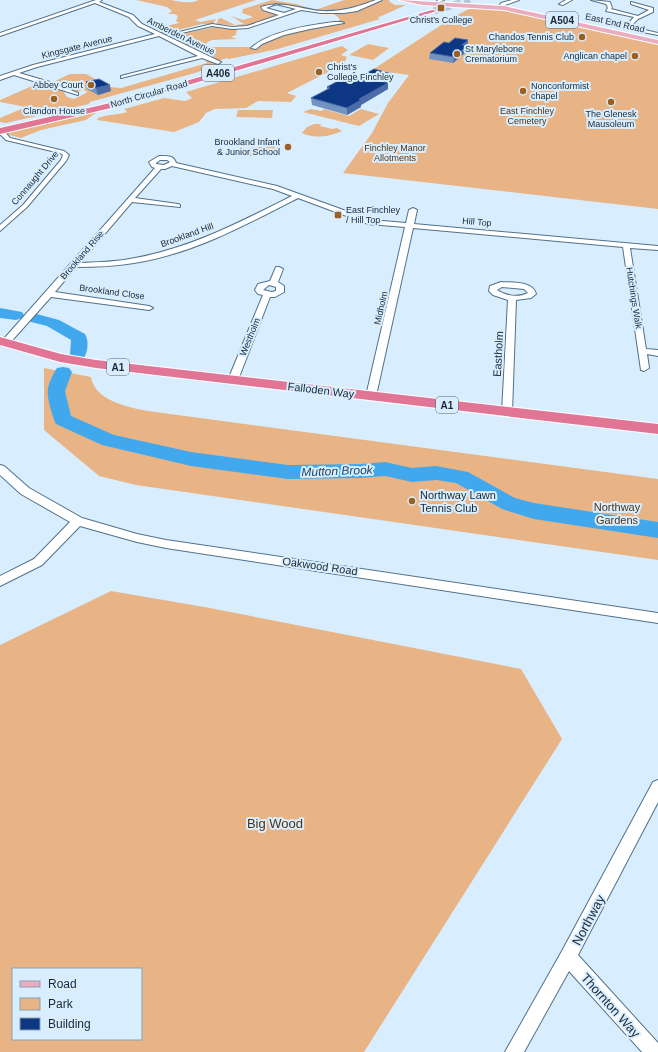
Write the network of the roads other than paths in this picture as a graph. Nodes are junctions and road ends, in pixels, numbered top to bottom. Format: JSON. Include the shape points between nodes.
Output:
{"nodes":[{"id":1,"x":100,"y":0,"type":"edge"},
{"id":2,"x":380,"y":0,"type":"edge"},
{"id":3,"x":402,"y":0,"type":"edge"},
{"id":4,"x":517,"y":0,"type":"edge"},
{"id":5,"x":570,"y":0,"type":"edge"},
{"id":6,"x":593,"y":0,"type":"edge"},
{"id":7,"x":95,"y":2,"type":"junction"},
{"id":8,"x":633,"y":3,"type":"dead end"},
{"id":9,"x":561,"y":4,"type":"dead end"},
{"id":10,"x":501,"y":7,"type":"junction"},
{"id":11,"x":301,"y":9,"type":"junction"},
{"id":12,"x":430,"y":9,"type":"tunnel mouth"},
{"id":13,"x":651,"y":11,"type":"junction"},
{"id":14,"x":658,"y":13,"type":"edge"},
{"id":15,"x":285,"y":15,"type":"junction"},
{"id":16,"x":638,"y":17,"type":"junction"},
{"id":17,"x":265,"y":22,"type":"junction"},
{"id":18,"x":342,"y":23,"type":"dead end"},
{"id":19,"x":272,"y":25,"type":"dead end"},
{"id":20,"x":279,"y":27,"type":"dead end"},
{"id":21,"x":293,"y":32,"type":"junction"},
{"id":22,"x":658,"y":34,"type":"edge"},
{"id":23,"x":0,"y":35,"type":"edge"},
{"id":24,"x":158,"y":35,"type":"junction"},
{"id":25,"x":169,"y":35,"type":"dead end"},
{"id":26,"x":658,"y":42,"type":"edge"},
{"id":27,"x":254,"y":48,"type":"dead end"},
{"id":28,"x":202,"y":56,"type":"junction"},
{"id":29,"x":218,"y":62,"type":"dead end"},
{"id":30,"x":148,"y":64,"type":"dead end"},
{"id":31,"x":155,"y":68,"type":"junction"},
{"id":32,"x":12,"y":73,"type":"junction"},
{"id":33,"x":123,"y":77,"type":"dead end"},
{"id":34,"x":0,"y":78,"type":"edge"},
{"id":35,"x":76,"y":94,"type":"dead end"},
{"id":36,"x":0,"y":130,"type":"edge"},
{"id":37,"x":8,"y":139,"type":"junction"},
{"id":38,"x":0,"y":143,"type":"edge"},
{"id":39,"x":299,"y":195,"type":"junction"},
{"id":40,"x":131,"y":200,"type":"junction"},
{"id":41,"x":178,"y":206,"type":"dead end"},
{"id":42,"x":413,"y":210,"type":"dead end"},
{"id":43,"x":409,"y":226,"type":"junction"},
{"id":44,"x":0,"y":229,"type":"edge"},
{"id":45,"x":626,"y":245,"type":"junction"},
{"id":46,"x":658,"y":248,"type":"edge"},
{"id":47,"x":75,"y":265,"type":"junction"},
{"id":48,"x":279,"y":269,"type":"dead end"},
{"id":49,"x":49,"y":294,"type":"junction"},
{"id":50,"x":512,"y":297,"type":"dead end"},
{"id":51,"x":149,"y":308,"type":"dead end"},
{"id":52,"x":2,"y":342,"type":"edge"},
{"id":53,"x":642,"y":351,"type":"junction"},
{"id":54,"x":658,"y":353,"type":"edge"},
{"id":55,"x":644,"y":368,"type":"dead end"},
{"id":56,"x":233,"y":380,"type":"junction"},
{"id":57,"x":371,"y":396,"type":"junction"},
{"id":58,"x":507,"y":412,"type":"junction"},
{"id":59,"x":654,"y":428,"type":"edge"},
{"id":60,"x":0,"y":468,"type":"edge"},
{"id":61,"x":78,"y":521,"type":"junction"},
{"id":62,"x":0,"y":581,"type":"edge"},
{"id":63,"x":658,"y":618,"type":"edge"},
{"id":64,"x":658,"y":787,"type":"edge"},
{"id":65,"x":568,"y":957,"type":"junction"},
{"id":66,"x":514,"y":1052,"type":"edge"},
{"id":67,"x":654,"y":1052,"type":"edge"}],
"edges":[{"from":1,"to":7,"type":"street"},
{"from":2,"to":11,"type":"street","via":[[344,12]]},
{"from":3,"to":10,"type":"main road","name":"East End Road","number":"A504"},
{"from":4,"to":10,"type":"street"},
{"from":5,"to":9,"type":"street"},
{"from":6,"to":16,"type":"street","via":[[608,4],[608,10]]},
{"from":7,"to":23,"type":"street"},
{"from":7,"to":24,"type":"street","name":"Amberden Avenue","via":[[130,16]]},
{"from":8,"to":13,"type":"street","via":[[646,6]]},
{"from":10,"to":26,"type":"main road","name":"East End Road","number":"A504"},
{"from":11,"to":15,"type":"street"},
{"from":11,"to":15,"type":"street","via":[[276,3],[263,7]]},
{"from":12,"to":36,"type":"highway","name":"North Circular Road","number":"A406","via":[[108,106]]},
{"from":13,"to":14,"type":"street"},
{"from":13,"to":16,"type":"street"},
{"from":15,"to":17,"type":"street"},
{"from":16,"to":22,"type":"street","via":[[630,26]]},
{"from":17,"to":19,"type":"street"},
{"from":17,"to":25,"type":"street","via":[[240,28],[212,25]]},
{"from":18,"to":21,"type":"street"},
{"from":20,"to":21,"type":"street"},
{"from":21,"to":27,"type":"street","via":[[263,42]]},
{"from":24,"to":28,"type":"street","name":"Amberden Avenue"},
{"from":24,"to":32,"type":"street","name":"Kingsgate Avenue"},
{"from":28,"to":29,"type":"street","name":"Amberden Avenue"},
{"from":28,"to":31,"type":"street"},
{"from":30,"to":31,"type":"street"},
{"from":31,"to":33,"type":"street"},
{"from":32,"to":34,"type":"street","name":"Kingsgate Avenue"},
{"from":32,"to":35,"type":"street"},
{"from":36,"to":37,"type":"street"},
{"from":37,"to":38,"type":"street"},
{"from":37,"to":44,"type":"street","name":"Connaught Drive","via":[[66,155],[25,206]]},
{"from":39,"to":40,"type":"street","name":"Brookland Rise","via":[[259,182],[172,164],[171,159],[159,158],[152,163],[159,167]]},
{"from":39,"to":43,"type":"street","name":"Hill Top","via":[[371,222]]},
{"from":39,"to":47,"type":"street","name":"Brookland Hill","via":[[244,223],[173,252],[121,264]]},
{"from":40,"to":41,"type":"street"},
{"from":40,"to":47,"type":"street","name":"Brookland Rise"},
{"from":42,"to":43,"type":"street","name":"Midholm"},
{"from":43,"to":45,"type":"street","name":"Hill Top"},
{"from":43,"to":57,"type":"street","name":"Midholm"},
{"from":45,"to":46,"type":"street","name":"Hill Top"},
{"from":45,"to":53,"type":"street","name":"Hutchings Walk"},
{"from":47,"to":49,"type":"street","name":"Brookland Rise"},
{"from":48,"to":56,"type":"street","name":"Westholm","via":[[273,283],[280,286],[280,292],[267,295]]},
{"from":49,"to":51,"type":"street","name":"Brookland Close"},
{"from":49,"to":52,"type":"street","name":"Brookland Rise","via":[[14,334]]},
{"from":50,"to":58,"type":"street","name":"Eastholm"},
{"from":52,"to":56,"type":"highway","name":"Falloden Way","number":"A1","via":[[60,358],[96,364]]},
{"from":53,"to":54,"type":"street"},
{"from":53,"to":55,"type":"street","name":"Hutchings Walk"},
{"from":56,"to":57,"type":"highway","name":"Falloden Way","number":"A1"},
{"from":57,"to":58,"type":"highway","name":"Falloden Way","number":"A1"},
{"from":58,"to":59,"type":"highway","name":"Falloden Way","number":"A1"},
{"from":60,"to":61,"type":"street","name":"Oakwood Road","via":[[25,491]]},
{"from":61,"to":62,"type":"street","via":[[38,562]]},
{"from":61,"to":63,"type":"street","name":"Oakwood Road","via":[[166,544]]},
{"from":64,"to":65,"type":"street","name":"Northway"},
{"from":65,"to":66,"type":"street","name":"Northway"},
{"from":65,"to":67,"type":"street","name":"Thornton Way"}]}
